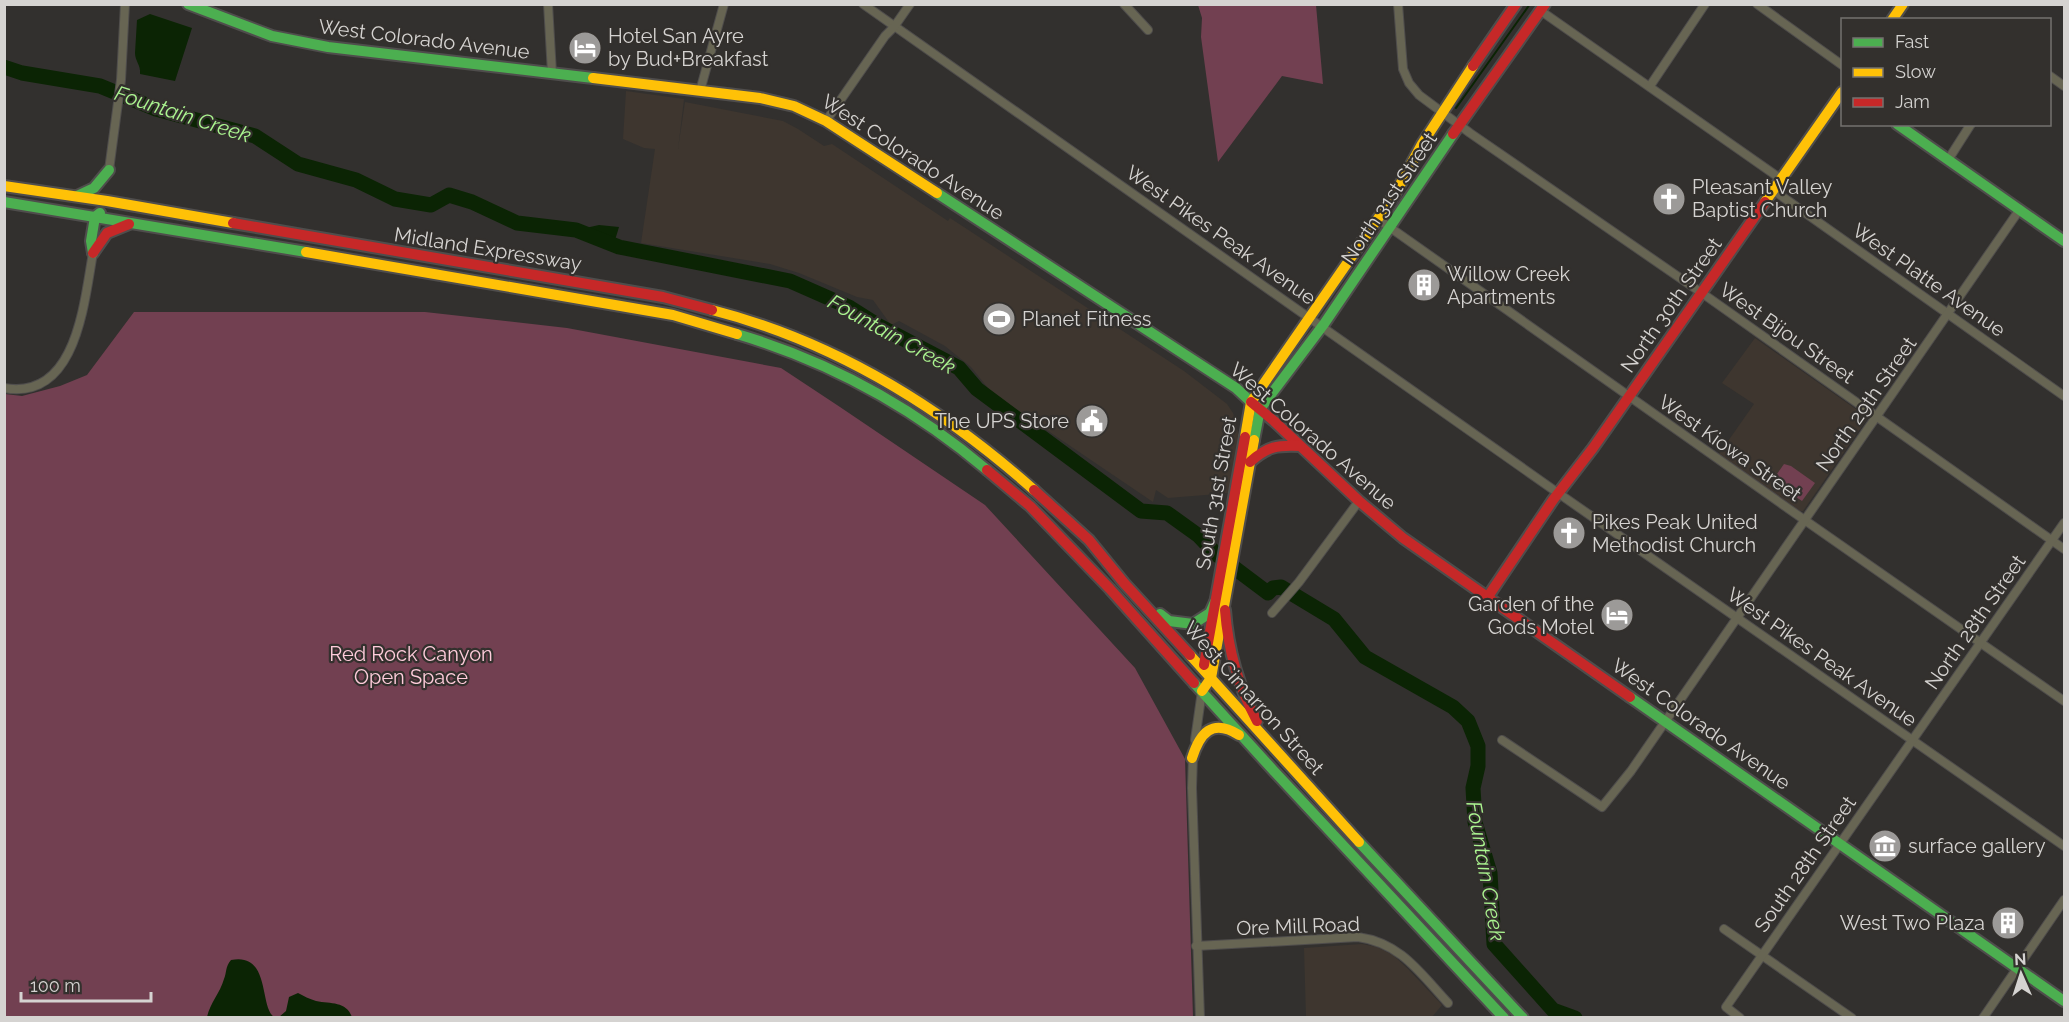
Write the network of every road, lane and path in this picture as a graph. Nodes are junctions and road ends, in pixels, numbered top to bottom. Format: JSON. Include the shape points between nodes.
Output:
{"nodes":[{"id":1,"x":126,"y":4,"type":"edge"},
{"id":2,"x":188,"y":4,"type":"edge"},
{"id":3,"x":548,"y":4,"type":"edge"},
{"id":4,"x":724,"y":4,"type":"edge"},
{"id":5,"x":863,"y":4,"type":"edge"},
{"id":6,"x":910,"y":4,"type":"edge"},
{"id":7,"x":1124,"y":4,"type":"edge"},
{"id":8,"x":1398,"y":4,"type":"edge"},
{"id":9,"x":1516,"y":4,"type":"edge"},
{"id":10,"x":1705,"y":4,"type":"edge"},
{"id":11,"x":1757,"y":4,"type":"edge"},
{"id":12,"x":1903,"y":4,"type":"edge"},
{"id":13,"x":1543,"y":8,"type":"edge"},
{"id":14,"x":1893,"y":18,"type":"edge"},
{"id":15,"x":894,"y":27,"type":"junction"},
{"id":16,"x":1148,"y":30,"type":"dead end"},
{"id":17,"x":1841,"y":64,"type":"edge"},
{"id":18,"x":552,"y":73,"type":"junction"},
{"id":19,"x":2051,"y":77,"type":"edge"},
{"id":20,"x":1650,"y":86,"type":"junction"},
{"id":21,"x":2064,"y":86,"type":"edge"},
{"id":22,"x":700,"y":91,"type":"junction"},
{"id":23,"x":1841,"y":93,"type":"edge"},
{"id":24,"x":1441,"y":111,"type":"junction"},
{"id":25,"x":826,"y":121,"type":"junction"},
{"id":26,"x":1459,"y":125,"type":"junction"},
{"id":27,"x":1900,"y":126,"type":"edge"},
{"id":28,"x":1970,"y":126,"type":"edge"},
{"id":29,"x":1948,"y":160,"type":"junction"},
{"id":30,"x":109,"y":170,"type":"junction"},
{"id":31,"x":1781,"y":179,"type":"junction"},
{"id":32,"x":4,"y":186,"type":"edge"},
{"id":33,"x":1773,"y":190,"type":"junction"},
{"id":34,"x":71,"y":197,"type":"junction"},
{"id":35,"x":107,"y":201,"type":"junction"},
{"id":36,"x":4,"y":202,"type":"edge"},
{"id":37,"x":131,"y":207,"type":"junction"},
{"id":38,"x":2020,"y":209,"type":"junction"},
{"id":39,"x":63,"y":212,"type":"junction"},
{"id":40,"x":94,"y":217,"type":"junction"},
{"id":41,"x":1378,"y":219,"type":"junction"},
{"id":42,"x":130,"y":223,"type":"junction"},
{"id":43,"x":1390,"y":228,"type":"junction"},
{"id":44,"x":2064,"y":240,"type":"edge"},
{"id":45,"x":93,"y":253,"type":"junction"},
{"id":46,"x":1701,"y":293,"type":"junction"},
{"id":47,"x":1949,"y":314,"type":"junction"},
{"id":48,"x":1310,"y":318,"type":"junction"},
{"id":49,"x":1322,"y":326,"type":"junction"},
{"id":50,"x":4,"y":388,"type":"edge"},
{"id":51,"x":1629,"y":396,"type":"junction"},
{"id":52,"x":2064,"y":396,"type":"edge"},
{"id":53,"x":1251,"y":402,"type":"junction"},
{"id":54,"x":1260,"y":409,"type":"junction"},
{"id":55,"x":944,"y":417,"type":"joint"},
{"id":56,"x":1877,"y":417,"type":"junction"},
{"id":57,"x":935,"y":430,"type":"joint"},
{"id":58,"x":1300,"y":446,"type":"junction"},
{"id":59,"x":1250,"y":462,"type":"junction"},
{"id":60,"x":1557,"y":497,"type":"junction"},
{"id":61,"x":1359,"y":501,"type":"junction"},
{"id":62,"x":1804,"y":520,"type":"junction"},
{"id":63,"x":2064,"y":523,"type":"edge"},
{"id":64,"x":2052,"y":541,"type":"junction"},
{"id":65,"x":1231,"y":544,"type":"junction"},
{"id":66,"x":2064,"y":549,"type":"edge"},
{"id":67,"x":1111,"y":568,"type":"junction"},
{"id":68,"x":1225,"y":580,"type":"junction"},
{"id":69,"x":1218,"y":595,"type":"junction"},
{"id":70,"x":1487,"y":598,"type":"junction"},
{"id":71,"x":1225,"y":610,"type":"junction"},
{"id":72,"x":1272,"y":613,"type":"dead end"},
{"id":73,"x":1737,"y":617,"type":"junction"},
{"id":74,"x":1981,"y":642,"type":"junction"},
{"id":75,"x":1207,"y":674,"type":"junction"},
{"id":76,"x":1202,"y":691,"type":"junction"},
{"id":77,"x":2064,"y":700,"type":"edge"},
{"id":78,"x":1666,"y":720,"type":"junction"},
{"id":79,"x":1502,"y":740,"type":"dead end"},
{"id":80,"x":1912,"y":740,"type":"junction"},
{"id":81,"x":1249,"y":742,"type":"junction"},
{"id":82,"x":1273,"y":746,"type":"junction"},
{"id":83,"x":1192,"y":758,"type":"junction"},
{"id":84,"x":1840,"y":843,"type":"junction"},
{"id":85,"x":2064,"y":846,"type":"edge"},
{"id":86,"x":2064,"y":900,"type":"edge"},
{"id":87,"x":1724,"y":929,"type":"dead end"},
{"id":88,"x":1196,"y":946,"type":"junction"},
{"id":89,"x":1762,"y":954,"type":"junction"},
{"id":90,"x":2018,"y":969,"type":"junction"},
{"id":91,"x":2064,"y":1001,"type":"edge"},
{"id":92,"x":1448,"y":1003,"type":"dead end"},
{"id":93,"x":1200,"y":1017,"type":"edge"},
{"id":94,"x":1504,"y":1017,"type":"edge"},
{"id":95,"x":1523,"y":1017,"type":"edge"},
{"id":96,"x":1740,"y":1017,"type":"edge"},
{"id":97,"x":1852,"y":1017,"type":"edge"},
{"id":98,"x":1983,"y":1017,"type":"edge"}],
"edges":[{"from":1,"to":30,"type":"street"},
{"from":2,"to":18,"type":"main road","name":"West Colorado Avenue","via":[[292,41]]},
{"from":3,"to":18,"type":"street"},
{"from":4,"to":22,"type":"street"},
{"from":5,"to":15,"type":"street","name":"West Pikes Peak Avenue"},
{"from":6,"to":15,"type":"street"},
{"from":7,"to":16,"type":"street"},
{"from":8,"to":24,"type":"street","name":"West Bijou Street","via":[[1403,69],[1419,95]]},
{"from":9,"to":24,"type":"main road","name":"North 31st Street"},
{"from":10,"to":20,"type":"street"},
{"from":11,"to":17,"type":"street"},
{"from":12,"to":14,"type":"main road"},
{"from":13,"to":20,"type":"street"},
{"from":13,"to":26,"type":"main road","name":"North 31st Street"},
{"from":15,"to":25,"type":"street"},
{"from":15,"to":48,"type":"street","name":"West Pikes Peak Avenue"},
{"from":18,"to":22,"type":"main road","name":"West Colorado Avenue"},
{"from":19,"to":21,"type":"street"},
{"from":20,"to":31,"type":"street"},
{"from":22,"to":25,"type":"main road","name":"West Colorado Avenue","via":[[776,101]]},
{"from":23,"to":31,"type":"main road","name":"North 30th Street"},
{"from":24,"to":26,"type":"street","name":"West Bijou Street"},
{"from":24,"to":41,"type":"main road","name":"North 31st Street"},
{"from":25,"to":53,"type":"main road","name":"West Colorado Avenue","via":[[1236,388]]},
{"from":26,"to":43,"type":"main road","name":"North 31st Street"},
{"from":26,"to":46,"type":"street","name":"West Bijou Street"},
{"from":27,"to":29,"type":"main road"},
{"from":28,"to":29,"type":"street"},
{"from":29,"to":38,"type":"main road"},
{"from":30,"to":34,"type":"main road","via":[[94,189]]},
{"from":30,"to":35,"type":"main road"},
{"from":31,"to":33,"type":"main road","name":"North 30th Street"},
{"from":32,"to":34,"type":"main road","name":"Midland Expressway"},
{"from":33,"to":46,"type":"main road","name":"North 30th Street"},
{"from":33,"to":47,"type":"street","name":"West Platte Avenue"},
{"from":34,"to":35,"type":"main road","name":"Midland Expressway"},
{"from":35,"to":37,"type":"main road","name":"Midland Expressway"},
{"from":35,"to":39,"type":"main road"},
{"from":36,"to":39,"type":"main road","name":"Midland Expressway"},
{"from":37,"to":40,"type":"main road"},
{"from":37,"to":55,"type":"main road","name":"Midland Expressway","via":[[612,287],[692,304],[749,320],[837,355]]},
{"from":38,"to":44,"type":"main road"},
{"from":38,"to":47,"type":"street","name":"North 29th Street"},
{"from":39,"to":40,"type":"main road","name":"Midland Expressway"},
{"from":40,"to":42,"type":"main road","name":"Midland Expressway"},
{"from":40,"to":45,"type":"main road"},
{"from":41,"to":43,"type":"street","name":"West Kiowa Street"},
{"from":41,"to":48,"type":"main road","name":"North 31st Street"},
{"from":42,"to":45,"type":"main road","via":[[108,231]]},
{"from":42,"to":57,"type":"main road","name":"Midland Expressway","via":[[699,322],[824,366]]},
{"from":43,"to":49,"type":"main road","name":"North 31st Street"},
{"from":43,"to":51,"type":"street","name":"West Kiowa Street"},
{"from":45,"to":50,"type":"street","via":[[83,307],[60,369],[47,381],[29,388]]},
{"from":46,"to":51,"type":"main road","name":"North 30th Street"},
{"from":46,"to":56,"type":"street","name":"West Bijou Street"},
{"from":47,"to":52,"type":"street","name":"West Platte Avenue"},
{"from":47,"to":56,"type":"street","name":"North 29th Street"},
{"from":48,"to":49,"type":"street","name":"West Pikes Peak Avenue"},
{"from":48,"to":53,"type":"main road","name":"South 31st Street"},
{"from":49,"to":54,"type":"main road","name":"North 31st Street"},
{"from":49,"to":60,"type":"street","name":"West Pikes Peak Avenue"},
{"from":51,"to":60,"type":"main road","name":"North 30th Street"},
{"from":51,"to":62,"type":"street","name":"West Kiowa Street"},
{"from":53,"to":54,"type":"main road","name":"West Colorado Avenue"},
{"from":53,"to":65,"type":"main road","name":"South 31st Street"},
{"from":54,"to":58,"type":"main road","name":"West Colorado Avenue"},
{"from":54,"to":59,"type":"main road","name":"South 31st Street"},
{"from":55,"to":67,"type":"main road","name":"West Cimarron Street","via":[[1025,480],[1089,540]]},
{"from":56,"to":62,"type":"street","name":"North 29th Street"},
{"from":56,"to":64,"type":"street","name":"West Bijou Street"},
{"from":57,"to":76,"type":"main road","name":"West Cimarron Street","via":[[1030,506]]},
{"from":58,"to":59,"type":"main road","via":[[1264,449]]},
{"from":58,"to":61,"type":"main road","name":"West Colorado Avenue"},
{"from":59,"to":65,"type":"main road","name":"South 31st Street"},
{"from":60,"to":70,"type":"main road","name":"North 30th Street"},
{"from":60,"to":73,"type":"street","name":"West Pikes Peak Avenue"},
{"from":61,"to":70,"type":"main road","name":"West Colorado Avenue"},
{"from":61,"to":72,"type":"street"},
{"from":62,"to":73,"type":"street","name":"North 29th Street"},
{"from":62,"to":74,"type":"street","name":"West Kiowa Street"},
{"from":63,"to":64,"type":"street","name":"North 28th Street"},
{"from":64,"to":66,"type":"street","name":"West Bijou Street"},
{"from":64,"to":74,"type":"street","name":"North 28th Street"},
{"from":65,"to":68,"type":"main road","name":"South 31st Street"},
{"from":67,"to":69,"type":"main road","via":[[1169,621],[1180,624],[1192,624],[1210,613]]},
{"from":67,"to":75,"type":"main road","name":"West Cimarron Street"},
{"from":68,"to":69,"type":"main road","name":"South 31st Street"},
{"from":68,"to":71,"type":"main road","name":"South 31st Street"},
{"from":69,"to":75,"type":"main road","name":"South 31st Street"},
{"from":70,"to":78,"type":"main road","name":"West Colorado Avenue"},
{"from":71,"to":75,"type":"main road","name":"South 31st Street"},
{"from":71,"to":82,"type":"main road","via":[[1233,667]]},
{"from":73,"to":78,"type":"street","name":"North 29th Street"},
{"from":73,"to":80,"type":"street","name":"West Pikes Peak Avenue"},
{"from":74,"to":77,"type":"street","name":"West Kiowa Street"},
{"from":74,"to":80,"type":"street","name":"North 28th Street"},
{"from":75,"to":76,"type":"main road","name":"South 31st Street"},
{"from":75,"to":82,"type":"main road","name":"West Cimarron Street"},
{"from":76,"to":81,"type":"main road","name":"West Cimarron Street"},
{"from":76,"to":83,"type":"street","name":"South 31st Street"},
{"from":78,"to":79,"type":"street","name":"North 29th Street","via":[[1602,807]]},
{"from":78,"to":84,"type":"main road","name":"West Colorado Avenue"},
{"from":80,"to":84,"type":"street","name":"South 28th Street"},
{"from":80,"to":85,"type":"street","name":"West Pikes Peak Avenue"},
{"from":81,"to":83,"type":"main road","via":[[1227,729],[1208,729],[1199,739]]},
{"from":81,"to":94,"type":"main road","name":"West Cimarron Street"},
{"from":82,"to":95,"type":"main road","name":"West Cimarron Street"},
{"from":83,"to":88,"type":"street","name":"South 31st Street"},
{"from":84,"to":89,"type":"street","name":"South 28th Street"},
{"from":84,"to":90,"type":"main road","name":"West Colorado Avenue"},
{"from":86,"to":90,"type":"street"},
{"from":87,"to":89,"type":"street"},
{"from":88,"to":92,"type":"street","name":"Ore Mill Road","via":[[1370,939],[1396,950]]},
{"from":88,"to":93,"type":"street","name":"South 31st Street"},
{"from":89,"to":96,"type":"street","name":"South 28th Street","via":[[1726,1007]]},
{"from":89,"to":97,"type":"street"},
{"from":90,"to":91,"type":"main road","name":"West Colorado Avenue"},
{"from":90,"to":98,"type":"street"}]}
